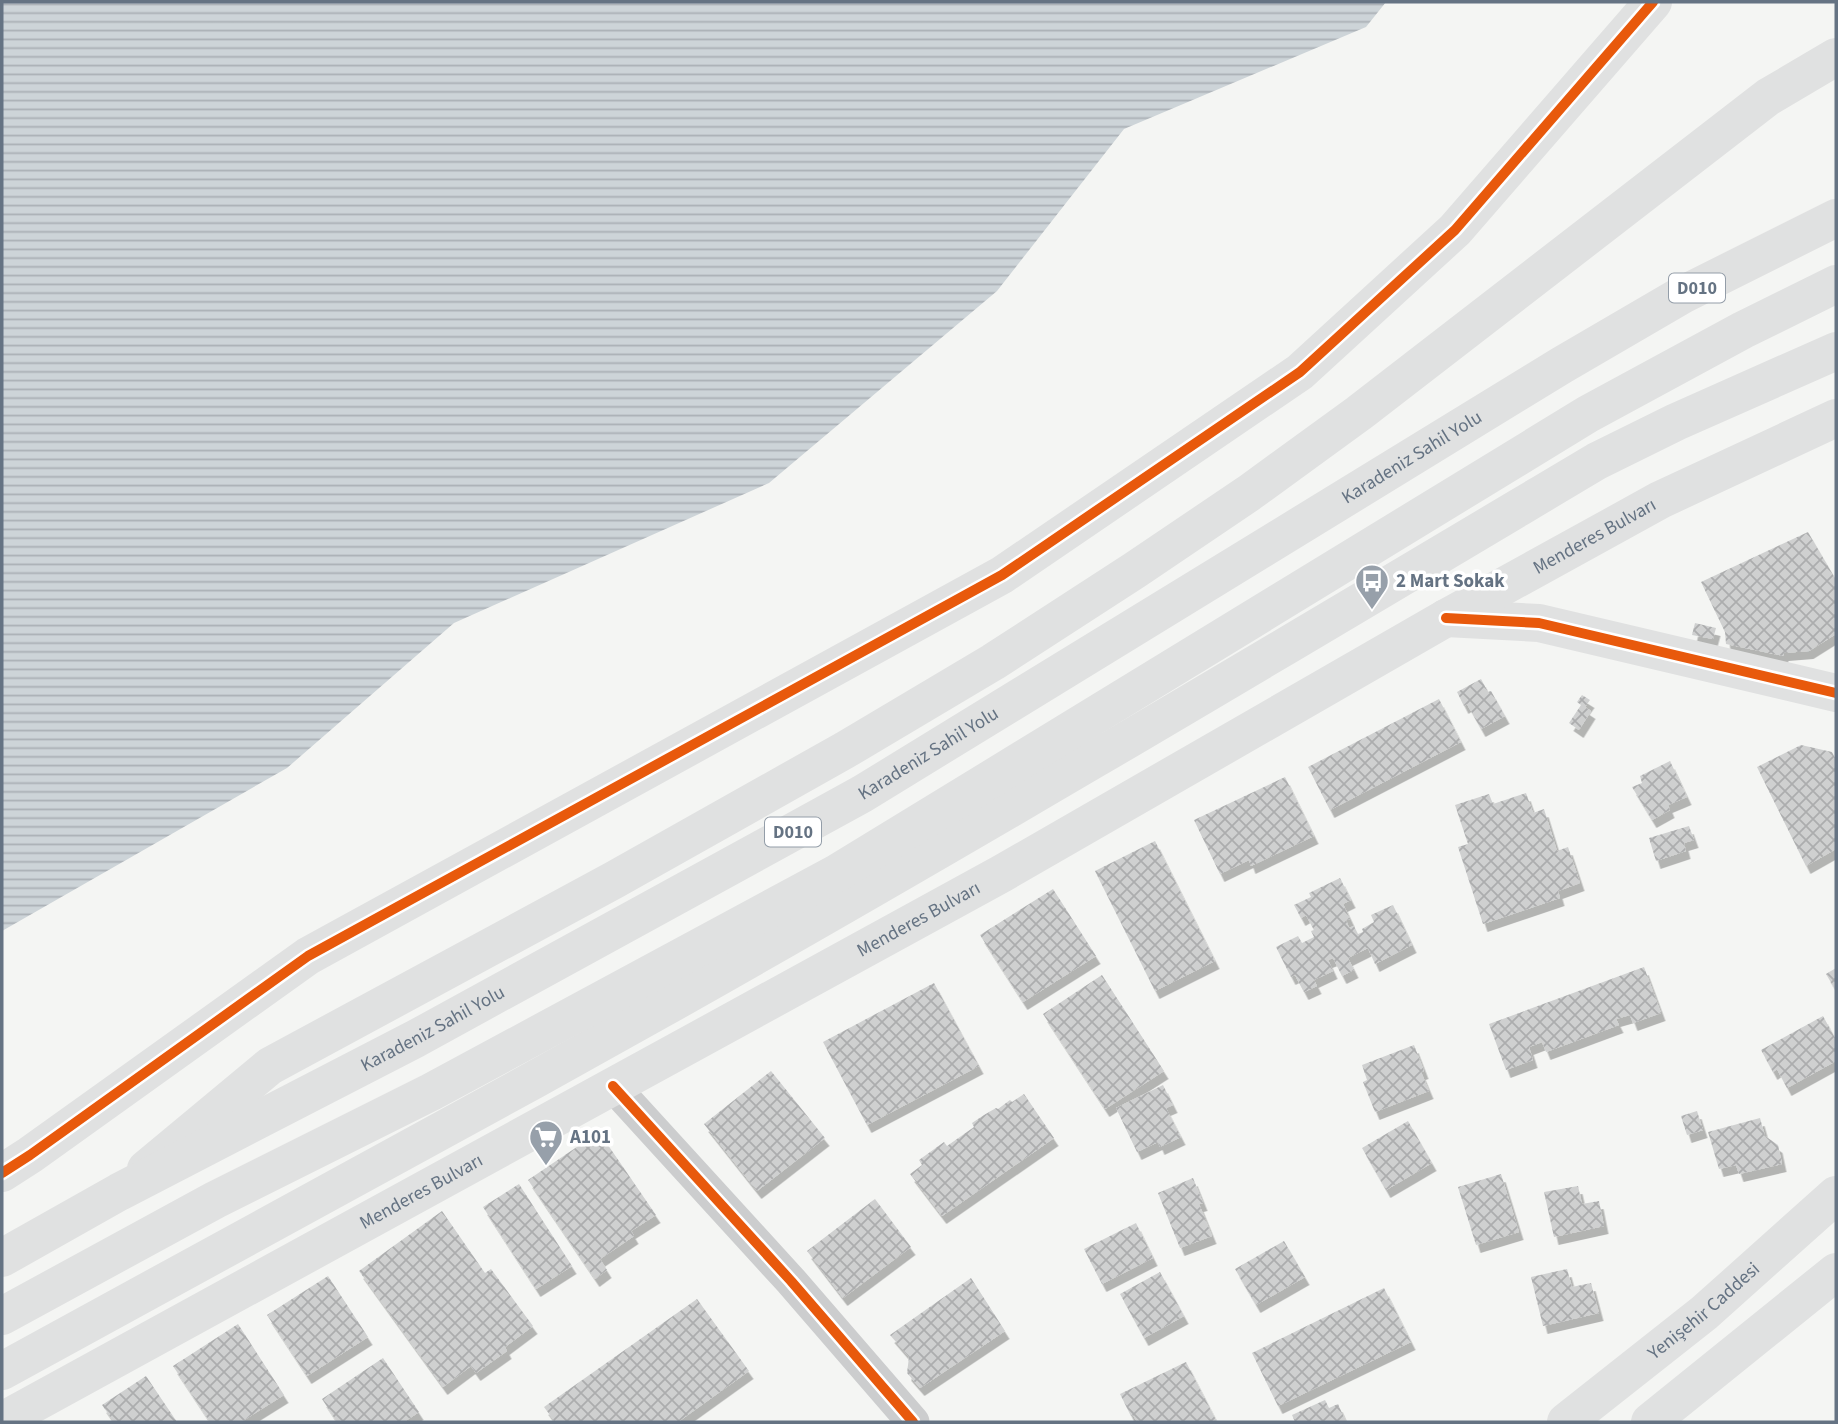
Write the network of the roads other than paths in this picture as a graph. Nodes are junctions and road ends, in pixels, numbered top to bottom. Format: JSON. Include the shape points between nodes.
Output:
{"nodes":[{"id":1,"x":1653,"y":2,"type":"edge"},
{"id":2,"x":1836,"y":57,"type":"edge"},
{"id":3,"x":1836,"y":218,"type":"edge"},
{"id":4,"x":1836,"y":284,"type":"edge"},
{"id":5,"x":1836,"y":351,"type":"edge"},
{"id":6,"x":1836,"y":418,"type":"edge"},
{"id":7,"x":1446,"y":618,"type":"junction"},
{"id":8,"x":1836,"y":693,"type":"edge"},
{"id":9,"x":613,"y":1086,"type":"junction"},
{"id":10,"x":2,"y":1173,"type":"edge"},
{"id":11,"x":119,"y":1192,"type":"junction"},
{"id":12,"x":1836,"y":1195,"type":"edge"},
{"id":13,"x":2,"y":1258,"type":"edge"},
{"id":14,"x":1836,"y":1272,"type":"edge"},
{"id":15,"x":2,"y":1316,"type":"edge"},
{"id":16,"x":2,"y":1371,"type":"edge"},
{"id":17,"x":2,"y":1421,"type":"edge"},
{"id":18,"x":913,"y":1422,"type":"edge"},
{"id":19,"x":1566,"y":1422,"type":"edge"},
{"id":20,"x":1650,"y":1422,"type":"edge"}],
"edges":[{"from":1,"to":10,"type":"main road","via":[[1455,230],[1300,372],[1002,575],[308,957]]},
{"from":2,"to":11,"type":"main road","via":[[1768,97],[1359,413],[1135,570],[845,750],[270,1066]]},
{"from":3,"to":11,"type":"main road","name":"Karadeniz Sahil Yolu","number":"D010","via":[[1682,295],[1562,365],[862,794],[415,1039]]},
{"from":4,"to":15,"type":"main road","via":[[1588,414],[837,873]]},
{"from":5,"to":16,"type":"main road","via":[[1598,461],[667,1006]]},
{"from":6,"to":7,"type":"main road","name":"Menderes Bulvarı","via":[[1660,500]]},
{"from":7,"to":8,"type":"main road","via":[[1539,623]]},
{"from":7,"to":9,"type":"main road","name":"Menderes Bulvarı","via":[[1002,874]]},
{"from":9,"to":17,"type":"main road","name":"Menderes Bulvarı"},
{"from":9,"to":18,"type":"street"},
{"from":11,"to":13,"type":"main road","name":"Karadeniz Sahil Yolu","number":"D010"},
{"from":12,"to":19,"type":"main road","name":"Yenişehir Caddesi","via":[[1704,1313]]},
{"from":14,"to":20,"type":"main road"}]}
